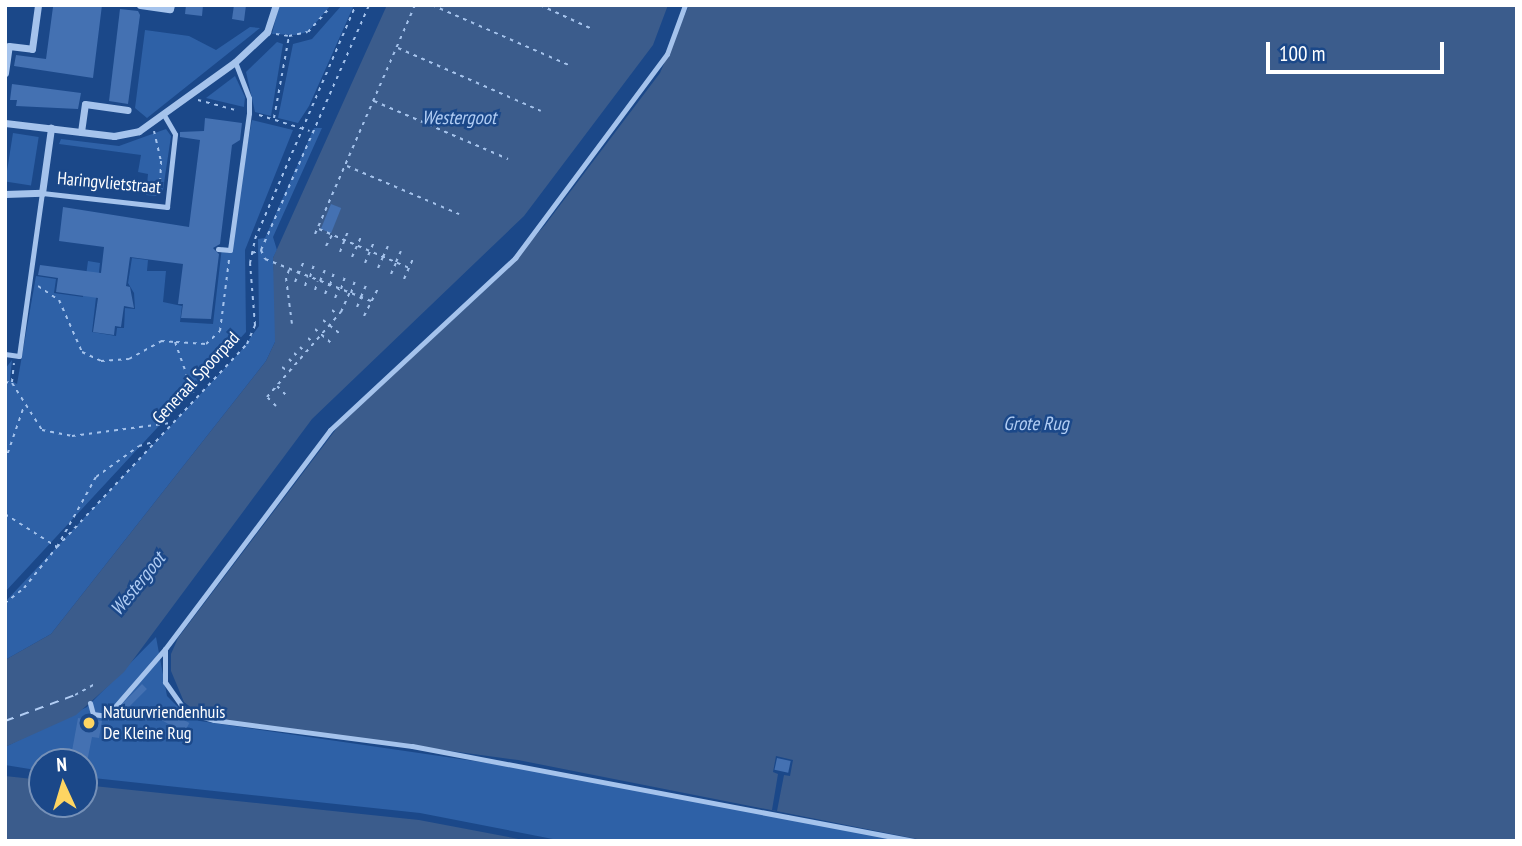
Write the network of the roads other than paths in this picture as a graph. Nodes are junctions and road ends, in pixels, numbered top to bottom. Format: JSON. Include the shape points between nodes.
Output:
{"nodes":[{"id":1,"x":38,"y":5,"type":"edge"},
{"id":2,"x":140,"y":5,"type":"edge"},
{"id":3,"x":171,"y":5,"type":"edge"},
{"id":4,"x":276,"y":5,"type":"edge"},
{"id":5,"x":685,"y":5,"type":"edge"},
{"id":6,"x":235,"y":62,"type":"junction"},
{"id":7,"x":5,"y":73,"type":"edge"},
{"id":8,"x":128,"y":110,"type":"dead end"},
{"id":9,"x":165,"y":117,"type":"junction"},
{"id":10,"x":5,"y":122,"type":"edge"},
{"id":11,"x":51,"y":128,"type":"junction"},
{"id":12,"x":81,"y":132,"type":"junction"},
{"id":13,"x":42,"y":193,"type":"junction"},
{"id":14,"x":5,"y":194,"type":"edge"},
{"id":15,"x":218,"y":249,"type":"dead end"},
{"id":16,"x":5,"y":354,"type":"edge"},
{"id":17,"x":165,"y":649,"type":"junction"},
{"id":18,"x":90,"y":703,"type":"dead end"},
{"id":19,"x":914,"y":841,"type":"edge"}],
"edges":[{"from":1,"to":7,"type":"street","via":[[32,49],[9,46]]},
{"from":2,"to":3,"type":"street","via":[[170,9]]},
{"from":4,"to":6,"type":"street","via":[[267,32]]},
{"from":5,"to":17,"type":"lane","via":[[667,54],[515,257],[330,430]]},
{"from":6,"to":9,"type":"street"},
{"from":6,"to":15,"type":"lane","via":[[250,113],[230,250]]},
{"from":8,"to":12,"type":"street","via":[[85,104]]},
{"from":9,"to":12,"type":"street","via":[[121,136]]},
{"from":9,"to":13,"type":"lane","name":"Haringvlietstraat","via":[[175,134],[167,207]]},
{"from":10,"to":11,"type":"street"},
{"from":11,"to":12,"type":"street"},
{"from":11,"to":13,"type":"street","name":"Haringvlietstraat"},
{"from":13,"to":14,"type":"street","name":"Haringvlietstraat"},
{"from":13,"to":16,"type":"lane","name":"Haringvlietstraat","via":[[19,356]]},
{"from":17,"to":18,"type":"lane","via":[[107,716],[93,713]]},
{"from":17,"to":19,"type":"lane","via":[[165,682],[186,712],[214,720],[426,748]]}]}
